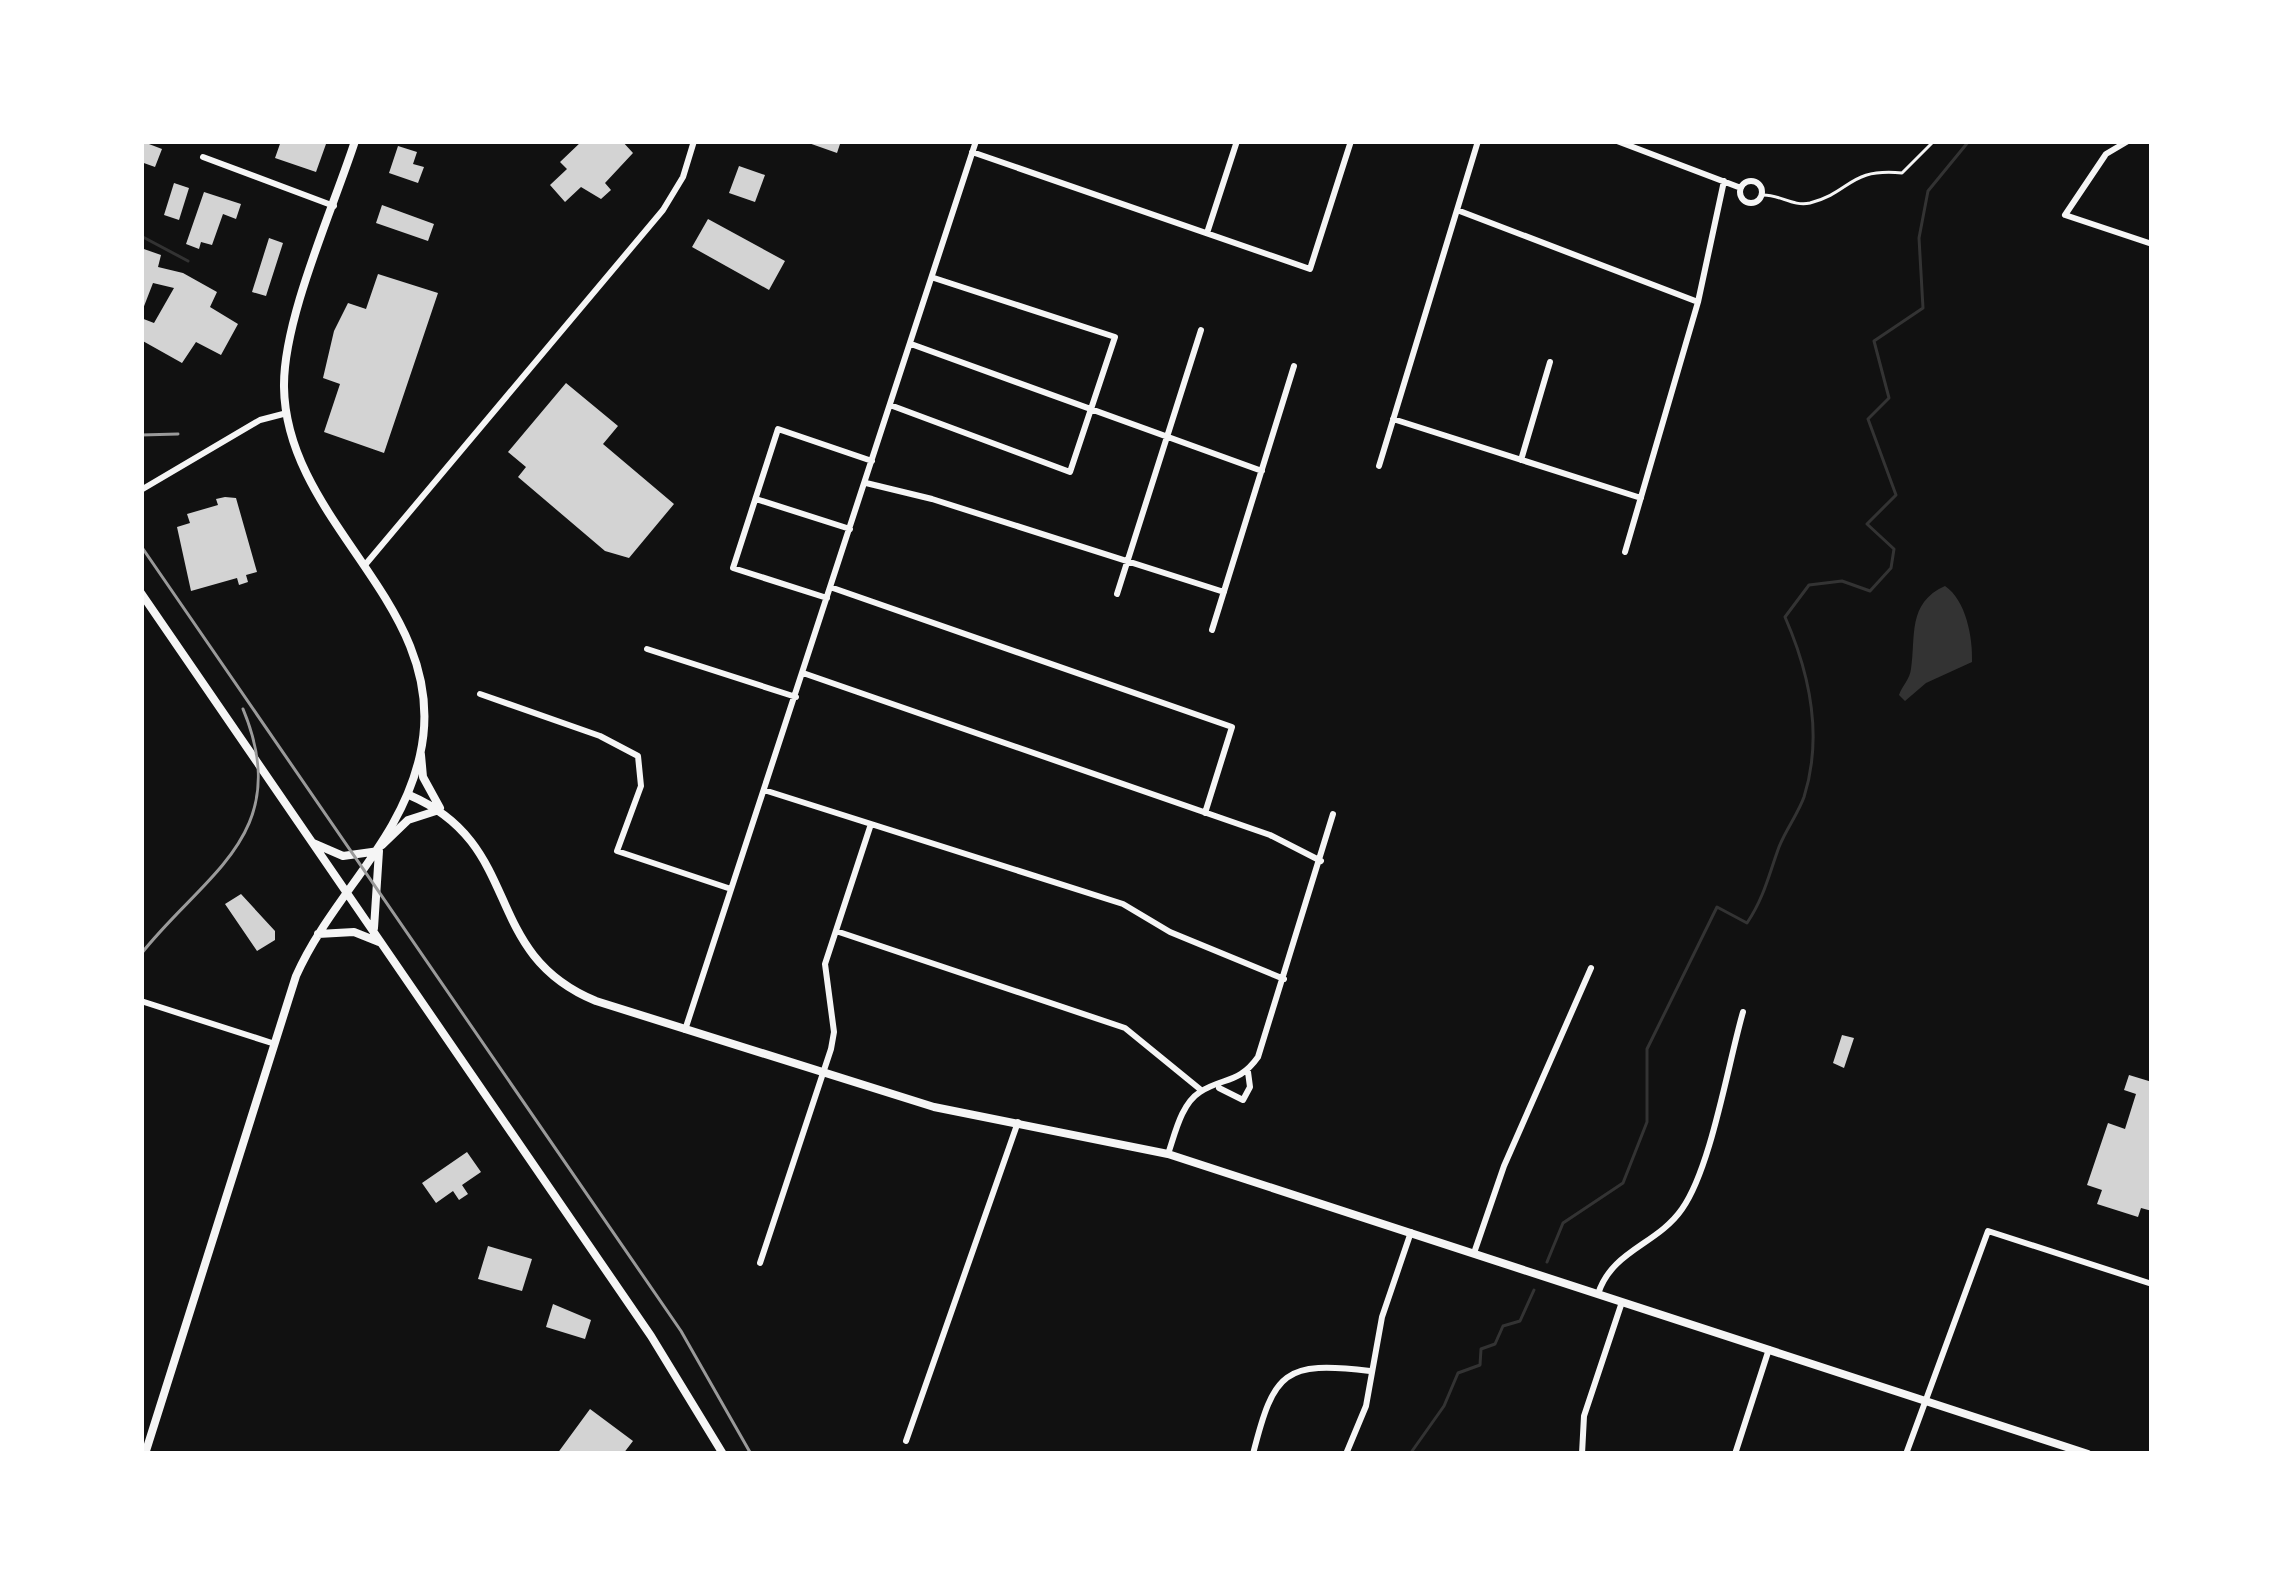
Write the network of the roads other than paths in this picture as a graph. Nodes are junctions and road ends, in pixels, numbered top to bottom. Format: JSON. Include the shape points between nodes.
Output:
{"nodes":[{"id":1,"x":355,"y":141,"type":"edge"},
{"id":2,"x":694,"y":141,"type":"edge"},
{"id":3,"x":976,"y":141,"type":"edge"},
{"id":4,"x":1237,"y":141,"type":"edge"},
{"id":5,"x":1352,"y":141,"type":"edge"},
{"id":6,"x":1478,"y":141,"type":"edge"},
{"id":7,"x":1617,"y":141,"type":"edge"},
{"id":8,"x":2128,"y":141,"type":"edge"},
{"id":9,"x":972,"y":152,"type":"junction"},
{"id":10,"x":203,"y":158,"type":"dead end"},
{"id":11,"x":1724,"y":181,"type":"junction"},
{"id":12,"x":1741,"y":188,"type":"junction"},
{"id":13,"x":334,"y":206,"type":"junction"},
{"id":14,"x":1457,"y":210,"type":"junction"},
{"id":15,"x":1207,"y":233,"type":"junction"},
{"id":16,"x":2152,"y":244,"type":"edge"},
{"id":17,"x":934,"y":278,"type":"junction"},
{"id":18,"x":1698,"y":302,"type":"junction"},
{"id":19,"x":1201,"y":330,"type":"dead end"},
{"id":20,"x":911,"y":344,"type":"junction"},
{"id":21,"x":1550,"y":362,"type":"dead end"},
{"id":22,"x":1294,"y":366,"type":"dead end"},
{"id":23,"x":889,"y":405,"type":"junction"},
{"id":24,"x":1093,"y":407,"type":"junction"},
{"id":25,"x":286,"y":413,"type":"junction"},
{"id":26,"x":1393,"y":419,"type":"junction"},
{"id":27,"x":1166,"y":435,"type":"junction"},
{"id":28,"x":1521,"y":460,"type":"junction"},
{"id":29,"x":872,"y":461,"type":"junction"},
{"id":30,"x":1378,"y":466,"type":"dead end"},
{"id":31,"x":1262,"y":471,"type":"junction"},
{"id":32,"x":866,"y":483,"type":"junction"},
{"id":33,"x":141,"y":490,"type":"edge"},
{"id":34,"x":1641,"y":498,"type":"junction"},
{"id":35,"x":756,"y":499,"type":"junction"},
{"id":36,"x":850,"y":530,"type":"junction"},
{"id":37,"x":1625,"y":552,"type":"dead end"},
{"id":38,"x":1125,"y":563,"type":"junction"},
{"id":39,"x":365,"y":565,"type":"junction"},
{"id":40,"x":830,"y":587,"type":"junction"},
{"id":41,"x":141,"y":592,"type":"edge"},
{"id":42,"x":1224,"y":592,"type":"junction"},
{"id":43,"x":1117,"y":594,"type":"dead end"},
{"id":44,"x":827,"y":598,"type":"junction"},
{"id":45,"x":1212,"y":630,"type":"dead end"},
{"id":46,"x":647,"y":649,"type":"dead end"},
{"id":47,"x":803,"y":674,"type":"junction"},
{"id":48,"x":480,"y":694,"type":"dead end"},
{"id":49,"x":796,"y":697,"type":"junction"},
{"id":50,"x":421,"y":752,"type":"junction"},
{"id":51,"x":764,"y":790,"type":"junction"},
{"id":52,"x":409,"y":796,"type":"junction"},
{"id":53,"x":441,"y":809,"type":"junction"},
{"id":54,"x":1205,"y":813,"type":"junction"},
{"id":55,"x":1333,"y":814,"type":"dead end"},
{"id":56,"x":871,"y":824,"type":"junction"},
{"id":57,"x":311,"y":842,"type":"junction"},
{"id":58,"x":381,"y":848,"type":"junction"},
{"id":59,"x":1321,"y":861,"type":"junction"},
{"id":60,"x":730,"y":889,"type":"junction"},
{"id":61,"x":346,"y":892,"type":"junction"},
{"id":62,"x":836,"y":932,"type":"junction"},
{"id":63,"x":317,"y":934,"type":"junction"},
{"id":64,"x":377,"y":937,"type":"junction"},
{"id":65,"x":1591,"y":968,"type":"dead end"},
{"id":66,"x":1284,"y":979,"type":"junction"},
{"id":67,"x":141,"y":1001,"type":"edge"},
{"id":68,"x":1743,"y":1012,"type":"dead end"},
{"id":69,"x":685,"y":1030,"type":"junction"},
{"id":70,"x":275,"y":1044,"type":"junction"},
{"id":71,"x":1247,"y":1072,"type":"junction"},
{"id":72,"x":824,"y":1074,"type":"junction"},
{"id":73,"x":1219,"y":1088,"type":"junction"},
{"id":74,"x":1201,"y":1090,"type":"junction"},
{"id":75,"x":1018,"y":1122,"type":"junction"},
{"id":76,"x":1168,"y":1154,"type":"junction"},
{"id":77,"x":1411,"y":1232,"type":"junction"},
{"id":78,"x":1474,"y":1253,"type":"junction"},
{"id":79,"x":760,"y":1263,"type":"dead end"},
{"id":80,"x":2152,"y":1283,"type":"edge"},
{"id":81,"x":1598,"y":1294,"type":"junction"},
{"id":82,"x":1622,"y":1302,"type":"junction"},
{"id":83,"x":1769,"y":1348,"type":"junction"},
{"id":84,"x":1370,"y":1371,"type":"junction"},
{"id":85,"x":1929,"y":1399,"type":"junction"},
{"id":86,"x":906,"y":1441,"type":"dead end"},
{"id":87,"x":145,"y":1454,"type":"edge"},
{"id":88,"x":723,"y":1454,"type":"edge"},
{"id":89,"x":1253,"y":1454,"type":"edge"},
{"id":90,"x":1346,"y":1454,"type":"edge"},
{"id":91,"x":1582,"y":1454,"type":"edge"},
{"id":92,"x":1735,"y":1454,"type":"edge"},
{"id":93,"x":1906,"y":1454,"type":"edge"},
{"id":94,"x":2088,"y":1454,"type":"edge"}],
"edges":[{"from":1,"to":13,"type":"main road"},
{"from":2,"to":39,"type":"street","via":[[663,210]]},
{"from":3,"to":9,"type":"street"},
{"from":4,"to":15,"type":"street"},
{"from":5,"to":15,"type":"street","via":[[1310,268]]},
{"from":6,"to":14,"type":"street"},
{"from":7,"to":11,"type":"street"},
{"from":8,"to":16,"type":"street","via":[[2106,154],[2065,215]]},
{"from":9,"to":15,"type":"street"},
{"from":9,"to":17,"type":"street"},
{"from":10,"to":13,"type":"street"},
{"from":11,"to":12,"type":"street"},
{"from":11,"to":18,"type":"street"},
{"from":12,"to":12,"type":"street","via":[[1753,182],[1762,195],[1748,203]]},
{"from":13,"to":25,"type":"main road","via":[[286,356]]},
{"from":14,"to":18,"type":"street"},
{"from":14,"to":26,"type":"street"},
{"from":17,"to":20,"type":"street"},
{"from":17,"to":24,"type":"street","via":[[1115,337]]},
{"from":18,"to":34,"type":"street"},
{"from":19,"to":27,"type":"street"},
{"from":20,"to":23,"type":"street"},
{"from":20,"to":24,"type":"street"},
{"from":21,"to":28,"type":"street"},
{"from":22,"to":31,"type":"street"},
{"from":23,"to":24,"type":"street","via":[[1070,472]]},
{"from":23,"to":29,"type":"street"},
{"from":24,"to":27,"type":"street"},
{"from":25,"to":33,"type":"street","via":[[260,420]]},
{"from":25,"to":39,"type":"main road","via":[[301,468]]},
{"from":26,"to":28,"type":"street"},
{"from":26,"to":30,"type":"street"},
{"from":27,"to":31,"type":"street"},
{"from":27,"to":38,"type":"street"},
{"from":28,"to":34,"type":"street"},
{"from":29,"to":32,"type":"street"},
{"from":29,"to":35,"type":"street","via":[[778,429]]},
{"from":31,"to":42,"type":"street"},
{"from":32,"to":36,"type":"street"},
{"from":32,"to":38,"type":"street"},
{"from":34,"to":37,"type":"street"},
{"from":35,"to":36,"type":"street"},
{"from":35,"to":44,"type":"street","via":[[733,568]]},
{"from":36,"to":40,"type":"street"},
{"from":38,"to":42,"type":"street"},
{"from":38,"to":43,"type":"street"},
{"from":39,"to":50,"type":"main road","via":[[414,652]]},
{"from":40,"to":44,"type":"street"},
{"from":40,"to":54,"type":"street","via":[[1232,727]]},
{"from":41,"to":57,"type":"main road"},
{"from":42,"to":45,"type":"street"},
{"from":44,"to":47,"type":"street"},
{"from":46,"to":49,"type":"street"},
{"from":47,"to":49,"type":"street"},
{"from":47,"to":54,"type":"street"},
{"from":48,"to":60,"type":"street","via":[[638,756],[641,786],[617,851]]},
{"from":49,"to":51,"type":"street"},
{"from":50,"to":52,"type":"main road"},
{"from":50,"to":53,"type":"main road","via":[[423,777]]},
{"from":51,"to":56,"type":"street"},
{"from":51,"to":60,"type":"street"},
{"from":52,"to":53,"type":"main road"},
{"from":52,"to":58,"type":"main road"},
{"from":53,"to":58,"type":"main road","via":[[408,820]]},
{"from":53,"to":69,"type":"main road","via":[[485,855],[520,944],[548,976]]},
{"from":54,"to":59,"type":"street"},
{"from":55,"to":59,"type":"street"},
{"from":56,"to":62,"type":"street"},
{"from":56,"to":66,"type":"street","via":[[1123,904]]},
{"from":57,"to":58,"type":"main road","via":[[343,856]]},
{"from":57,"to":61,"type":"main road"},
{"from":58,"to":61,"type":"main road"},
{"from":58,"to":64,"type":"main road"},
{"from":59,"to":66,"type":"street"},
{"from":60,"to":69,"type":"street"},
{"from":61,"to":63,"type":"main road"},
{"from":61,"to":64,"type":"main road"},
{"from":62,"to":72,"type":"street","via":[[825,964],[834,1032]]},
{"from":62,"to":74,"type":"street","via":[[1125,1028]]},
{"from":63,"to":64,"type":"main road"},
{"from":63,"to":70,"type":"main road"},
{"from":64,"to":88,"type":"main road"},
{"from":65,"to":78,"type":"street"},
{"from":66,"to":71,"type":"street"},
{"from":67,"to":70,"type":"street"},
{"from":68,"to":81,"type":"street","via":[[1694,1189],[1664,1231],[1620,1257]]},
{"from":69,"to":72,"type":"main road"},
{"from":70,"to":87,"type":"main road"},
{"from":71,"to":73,"type":"street"},
{"from":71,"to":73,"type":"street","via":[[1243,1100]]},
{"from":72,"to":75,"type":"main road"},
{"from":72,"to":79,"type":"street"},
{"from":73,"to":74,"type":"street"},
{"from":74,"to":76,"type":"street"},
{"from":75,"to":76,"type":"main road"},
{"from":75,"to":86,"type":"street"},
{"from":76,"to":77,"type":"main road"},
{"from":77,"to":78,"type":"main road"},
{"from":77,"to":84,"type":"street"},
{"from":78,"to":81,"type":"main road"},
{"from":80,"to":85,"type":"street","via":[[1988,1231]]},
{"from":81,"to":82,"type":"main road"},
{"from":82,"to":83,"type":"main road"},
{"from":82,"to":91,"type":"street","via":[[1584,1415]]},
{"from":83,"to":85,"type":"main road"},
{"from":83,"to":92,"type":"street"},
{"from":84,"to":89,"type":"street","via":[[1286,1373]]},
{"from":84,"to":90,"type":"street"},
{"from":85,"to":93,"type":"street"},
{"from":85,"to":94,"type":"main road"}]}
